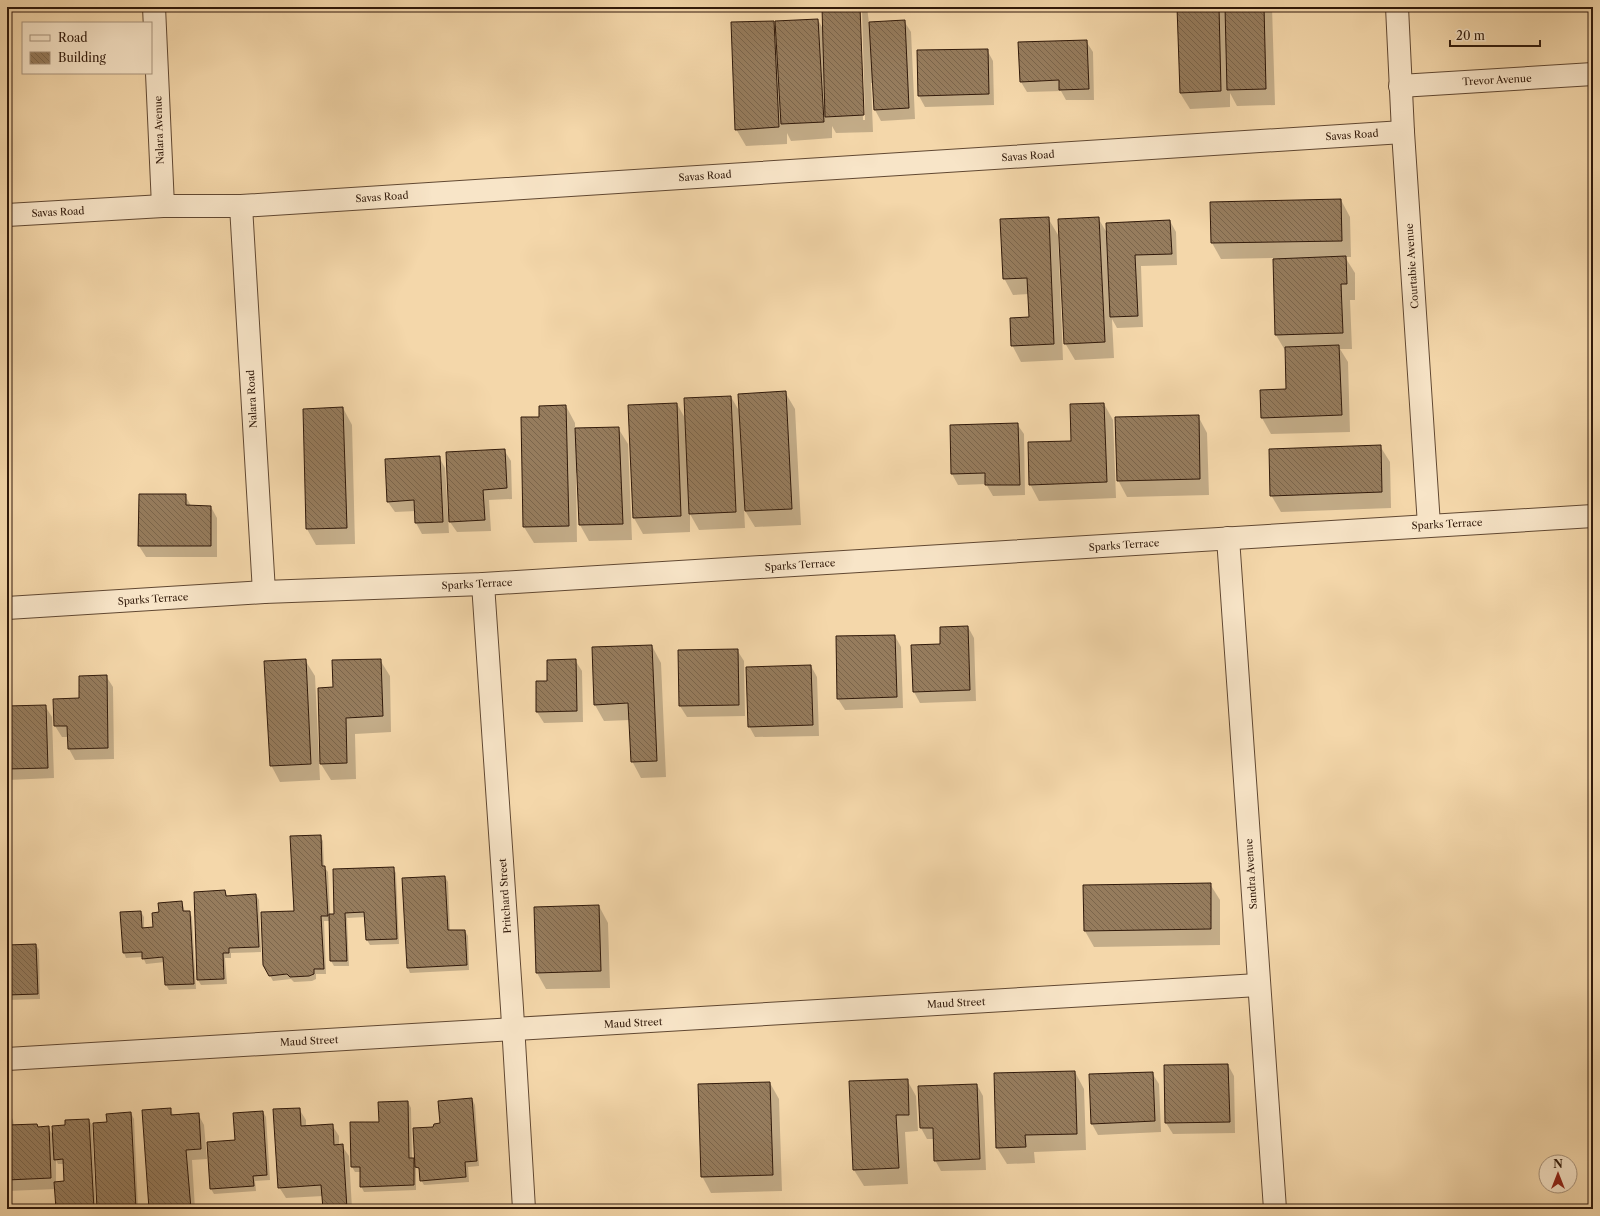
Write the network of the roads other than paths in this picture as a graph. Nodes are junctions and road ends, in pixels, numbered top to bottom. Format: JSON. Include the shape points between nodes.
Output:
{"nodes":[{"id":1,"x":154,"y":7,"type":"edge"},
{"id":2,"x":1397,"y":7,"type":"edge"},
{"id":3,"x":1593,"y":74,"type":"edge"},
{"id":4,"x":1400,"y":86,"type":"junction"},
{"id":5,"x":1403,"y":132,"type":"junction"},
{"id":6,"x":163,"y":206,"type":"junction"},
{"id":7,"x":241,"y":206,"type":"junction"},
{"id":8,"x":7,"y":215,"type":"edge"},
{"id":9,"x":1593,"y":516,"type":"edge"},
{"id":10,"x":1429,"y":525,"type":"junction"},
{"id":11,"x":1228,"y":538,"type":"junction"},
{"id":12,"x":483,"y":584,"type":"junction"},
{"id":13,"x":264,"y":592,"type":"junction"},
{"id":14,"x":7,"y":608,"type":"edge"},
{"id":15,"x":1258,"y":985,"type":"junction"},
{"id":16,"x":514,"y":1030,"type":"junction"},
{"id":17,"x":7,"y":1059,"type":"edge"},
{"id":18,"x":524,"y":1209,"type":"edge"},
{"id":19,"x":1275,"y":1209,"type":"edge"}],
"edges":[{"from":1,"to":6,"type":"street","name":"Nalara Avenue"},
{"from":2,"to":4,"type":"street","name":"Courtabie Avenue"},
{"from":3,"to":4,"type":"street","name":"Trevor Avenue"},
{"from":4,"to":5,"type":"street","name":"Courtabie Avenue"},
{"from":5,"to":7,"type":"street","name":"Savas Road"},
{"from":5,"to":10,"type":"street","name":"Courtabie Avenue"},
{"from":6,"to":7,"type":"street","name":"Savas Road"},
{"from":6,"to":8,"type":"street","name":"Savas Road"},
{"from":7,"to":13,"type":"street","name":"Nalara Road"},
{"from":9,"to":10,"type":"street","name":"Sparks Terrace"},
{"from":10,"to":11,"type":"street","name":"Sparks Terrace"},
{"from":11,"to":12,"type":"street","name":"Sparks Terrace"},
{"from":11,"to":15,"type":"street","name":"Sandra Avenue"},
{"from":12,"to":13,"type":"street","name":"Sparks Terrace"},
{"from":12,"to":16,"type":"street","name":"Pritchard Street"},
{"from":13,"to":14,"type":"street","name":"Sparks Terrace"},
{"from":15,"to":16,"type":"street","name":"Maud Street"},
{"from":15,"to":19,"type":"street","name":"Sandra Avenue"},
{"from":16,"to":17,"type":"street","name":"Maud Street"},
{"from":16,"to":18,"type":"street","name":"Pritchard Street"}]}
